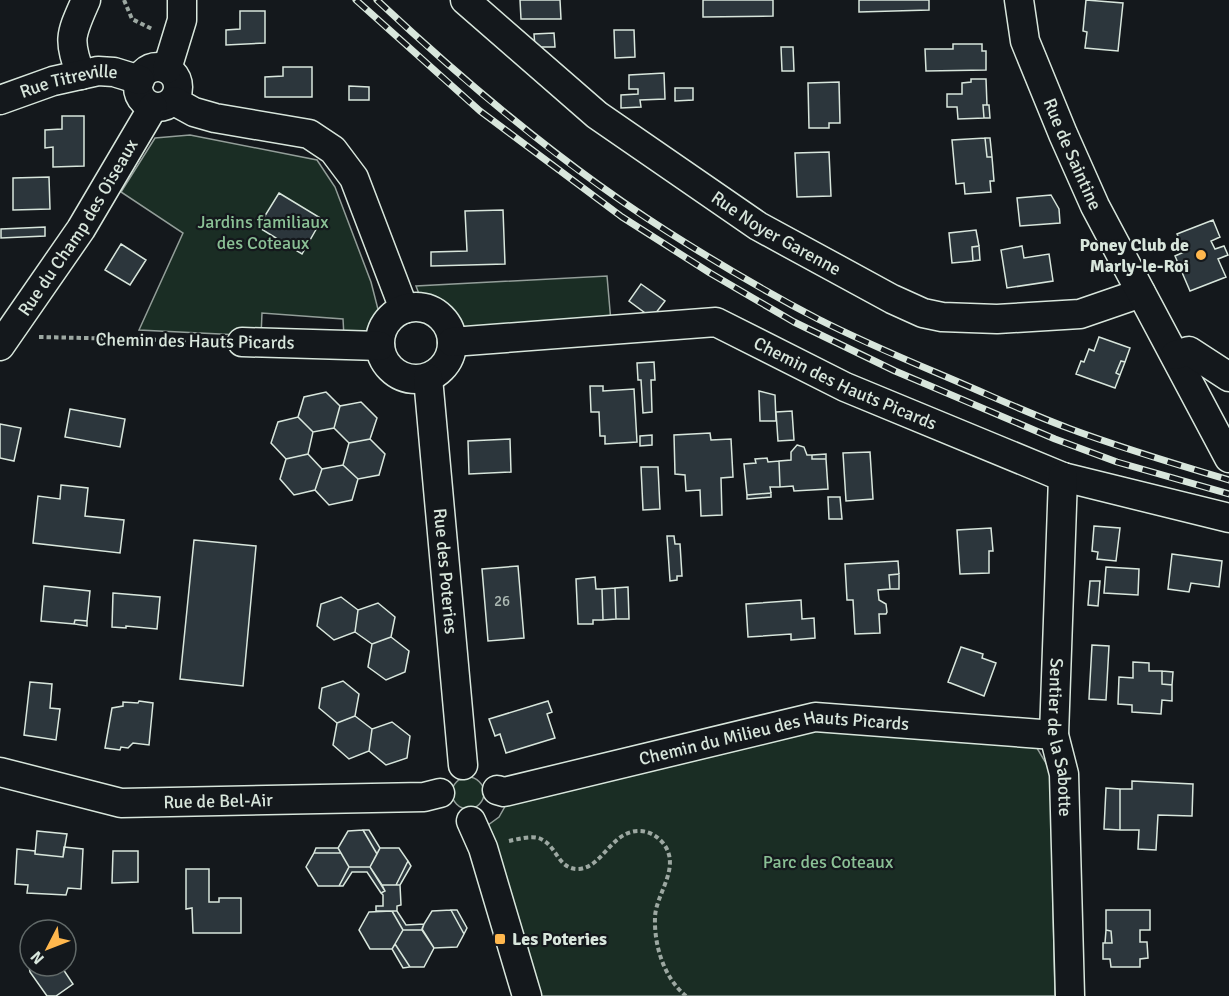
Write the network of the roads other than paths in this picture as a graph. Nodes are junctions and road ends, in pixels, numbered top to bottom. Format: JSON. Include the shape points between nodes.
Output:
{"nodes":[{"id":1,"x":86,"y":0,"type":"edge"},
{"id":2,"x":182,"y":0,"type":"edge"},
{"id":3,"x":465,"y":0,"type":"edge"},
{"id":4,"x":1020,"y":0,"type":"edge"},
{"id":5,"x":167,"y":69,"type":"junction"},
{"id":6,"x":81,"y":75,"type":"junction"},
{"id":7,"x":140,"y":80,"type":"junction"},
{"id":8,"x":0,"y":100,"type":"edge"},
{"id":9,"x":163,"y":104,"type":"junction"},
{"id":10,"x":1141,"y":293,"type":"junction"},
{"id":11,"x":404,"y":309,"type":"junction"},
{"id":12,"x":6,"y":336,"type":"edge"},
{"id":13,"x":242,"y":342,"type":"road end"},
{"id":14,"x":452,"y":342,"type":"junction"},
{"id":15,"x":380,"y":346,"type":"junction"},
{"id":16,"x":1175,"y":355,"type":"junction"},
{"id":17,"x":1229,"y":377,"type":"edge"},
{"id":18,"x":428,"y":378,"type":"junction"},
{"id":19,"x":1229,"y":458,"type":"edge"},
{"id":20,"x":1064,"y":477,"type":"junction"},
{"id":21,"x":1229,"y":518,"type":"edge"},
{"id":22,"x":1054,"y":735,"type":"junction"},
{"id":23,"x":463,"y":765,"type":"junction"},
{"id":24,"x":0,"y":772,"type":"edge"},
{"id":25,"x":497,"y":790,"type":"junction"},
{"id":26,"x":440,"y":793,"type":"junction"},
{"id":27,"x":471,"y":820,"type":"junction"},
{"id":28,"x":526,"y":996,"type":"edge"},
{"id":29,"x":1070,"y":996,"type":"edge"}],
"edges":[{"from":1,"to":6,"type":"street","via":[[72,38],[72,51]]},
{"from":2,"to":5,"type":"street","via":[[182,21]]},
{"from":3,"to":10,"type":"street","name":"Rue Noyer Garenne","via":[[597,115],[758,226],[923,313],[997,319],[1080,314]]},
{"from":4,"to":10,"type":"street","name":"Rue de Saintine","via":[[1025,41],[1063,134]]},
{"from":5,"to":7,"type":"street","via":[[148,70]]},
{"from":5,"to":9,"type":"street","via":[[176,78],[179,90]]},
{"from":6,"to":7,"type":"street","name":"Rue Titreville","via":[[106,71]]},
{"from":6,"to":8,"type":"street","name":"Rue Titreville"},
{"from":7,"to":9,"type":"street","via":[[139,93],[147,104]]},
{"from":9,"to":11,"type":"street","via":[[215,118],[309,134],[333,150],[354,178]]},
{"from":9,"to":12,"type":"street","name":"Rue du Champ des Oiseaux"},
{"from":10,"to":16,"type":"street","name":"Rue de Saintine"},
{"from":11,"to":14,"type":"street","via":[[415,307],[436,314],[445,321]]},
{"from":11,"to":15,"type":"street","via":[[386,324]]},
{"from":13,"to":15,"type":"street","name":"Chemin des Hauts Picards"},
{"from":14,"to":18,"type":"street","via":[[446,364]]},
{"from":14,"to":20,"type":"street","name":"Chemin des Hauts Picards","via":[[716,322],[845,387]]},
{"from":15,"to":18,"type":"street","via":[[396,374]]},
{"from":16,"to":17,"type":"street","via":[[1189,351]]},
{"from":16,"to":19,"type":"street","name":"Rue de Saintine"},
{"from":18,"to":23,"type":"street","name":"Rue des Poteries"},
{"from":20,"to":21,"type":"street","name":"Chemin des Hauts Picards"},
{"from":20,"to":22,"type":"street","name":"Sentier de la Sabotte"},
{"from":22,"to":25,"type":"street","name":"Chemin du Milieu des Hauts Picards","via":[[815,717],[504,792]]},
{"from":22,"to":29,"type":"street","name":"Sentier de la Sabotte","via":[[1064,774]]},
{"from":23,"to":25,"type":"street","via":[[481,767],[494,780]]},
{"from":23,"to":26,"type":"street","via":[[448,772]]},
{"from":24,"to":26,"type":"street","name":"Rue de Bel-Air","via":[[121,803],[424,797]]},
{"from":25,"to":27,"type":"street","via":[[487,814]]},
{"from":26,"to":27,"type":"street","via":[[446,811],[453,817]]},
{"from":27,"to":28,"type":"street","via":[[483,848]]}]}
